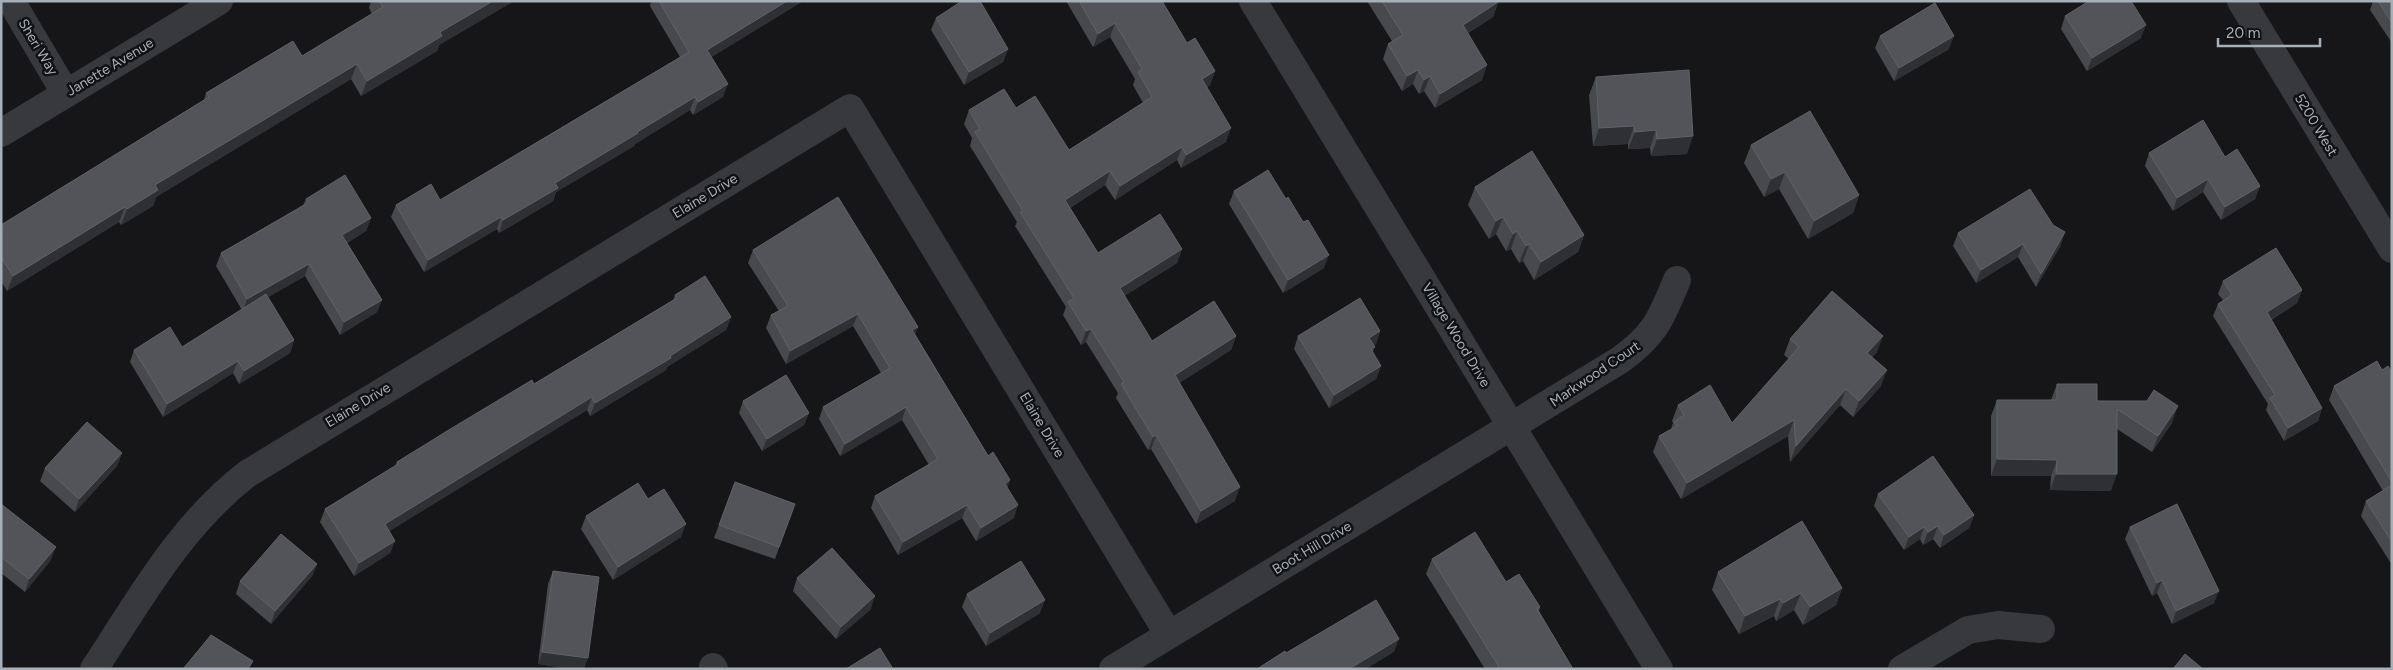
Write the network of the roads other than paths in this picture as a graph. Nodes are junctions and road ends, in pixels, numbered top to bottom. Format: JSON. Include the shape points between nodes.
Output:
{"nodes":[{"id":1,"x":10,"y":1,"type":"edge"},
{"id":2,"x":219,"y":1,"type":"edge"},
{"id":3,"x":1253,"y":1,"type":"edge"},
{"id":4,"x":2241,"y":1,"type":"edge"},
{"id":5,"x":66,"y":94,"type":"junction"},
{"id":6,"x":1,"y":133,"type":"edge"},
{"id":7,"x":2392,"y":249,"type":"edge"},
{"id":8,"x":1677,"y":280,"type":"dead end"},
{"id":9,"x":1512,"y":427,"type":"junction"},
{"id":10,"x":2041,"y":629,"type":"dead end"},
{"id":11,"x":1169,"y":634,"type":"junction"},
{"id":12,"x":94,"y":669,"type":"edge"},
{"id":13,"x":1113,"y":669,"type":"edge"},
{"id":14,"x":1658,"y":669,"type":"edge"},
{"id":15,"x":1902,"y":669,"type":"edge"}],
"edges":[{"from":1,"to":5,"type":"street","name":"Sheri Way"},
{"from":2,"to":5,"type":"street","name":"Janette Avenue"},
{"from":3,"to":9,"type":"street","name":"Village Wood Drive"},
{"from":4,"to":7,"type":"street","name":"5200 West"},
{"from":5,"to":6,"type":"street","name":"Janette Avenue"},
{"from":8,"to":9,"type":"street","name":"Markwood Court","via":[[1661,321],[1636,349]]},
{"from":9,"to":11,"type":"street","name":"Boot Hill Drive"},
{"from":9,"to":14,"type":"street","name":"Village Wood Drive"},
{"from":10,"to":15,"type":"street","via":[[1998,625],[1968,630]]},
{"from":11,"to":12,"type":"street","name":"Elaine Drive","via":[[850,108],[247,474],[204,511],[168,556]]},
{"from":11,"to":13,"type":"street","name":"Boot Hill Drive"}]}
